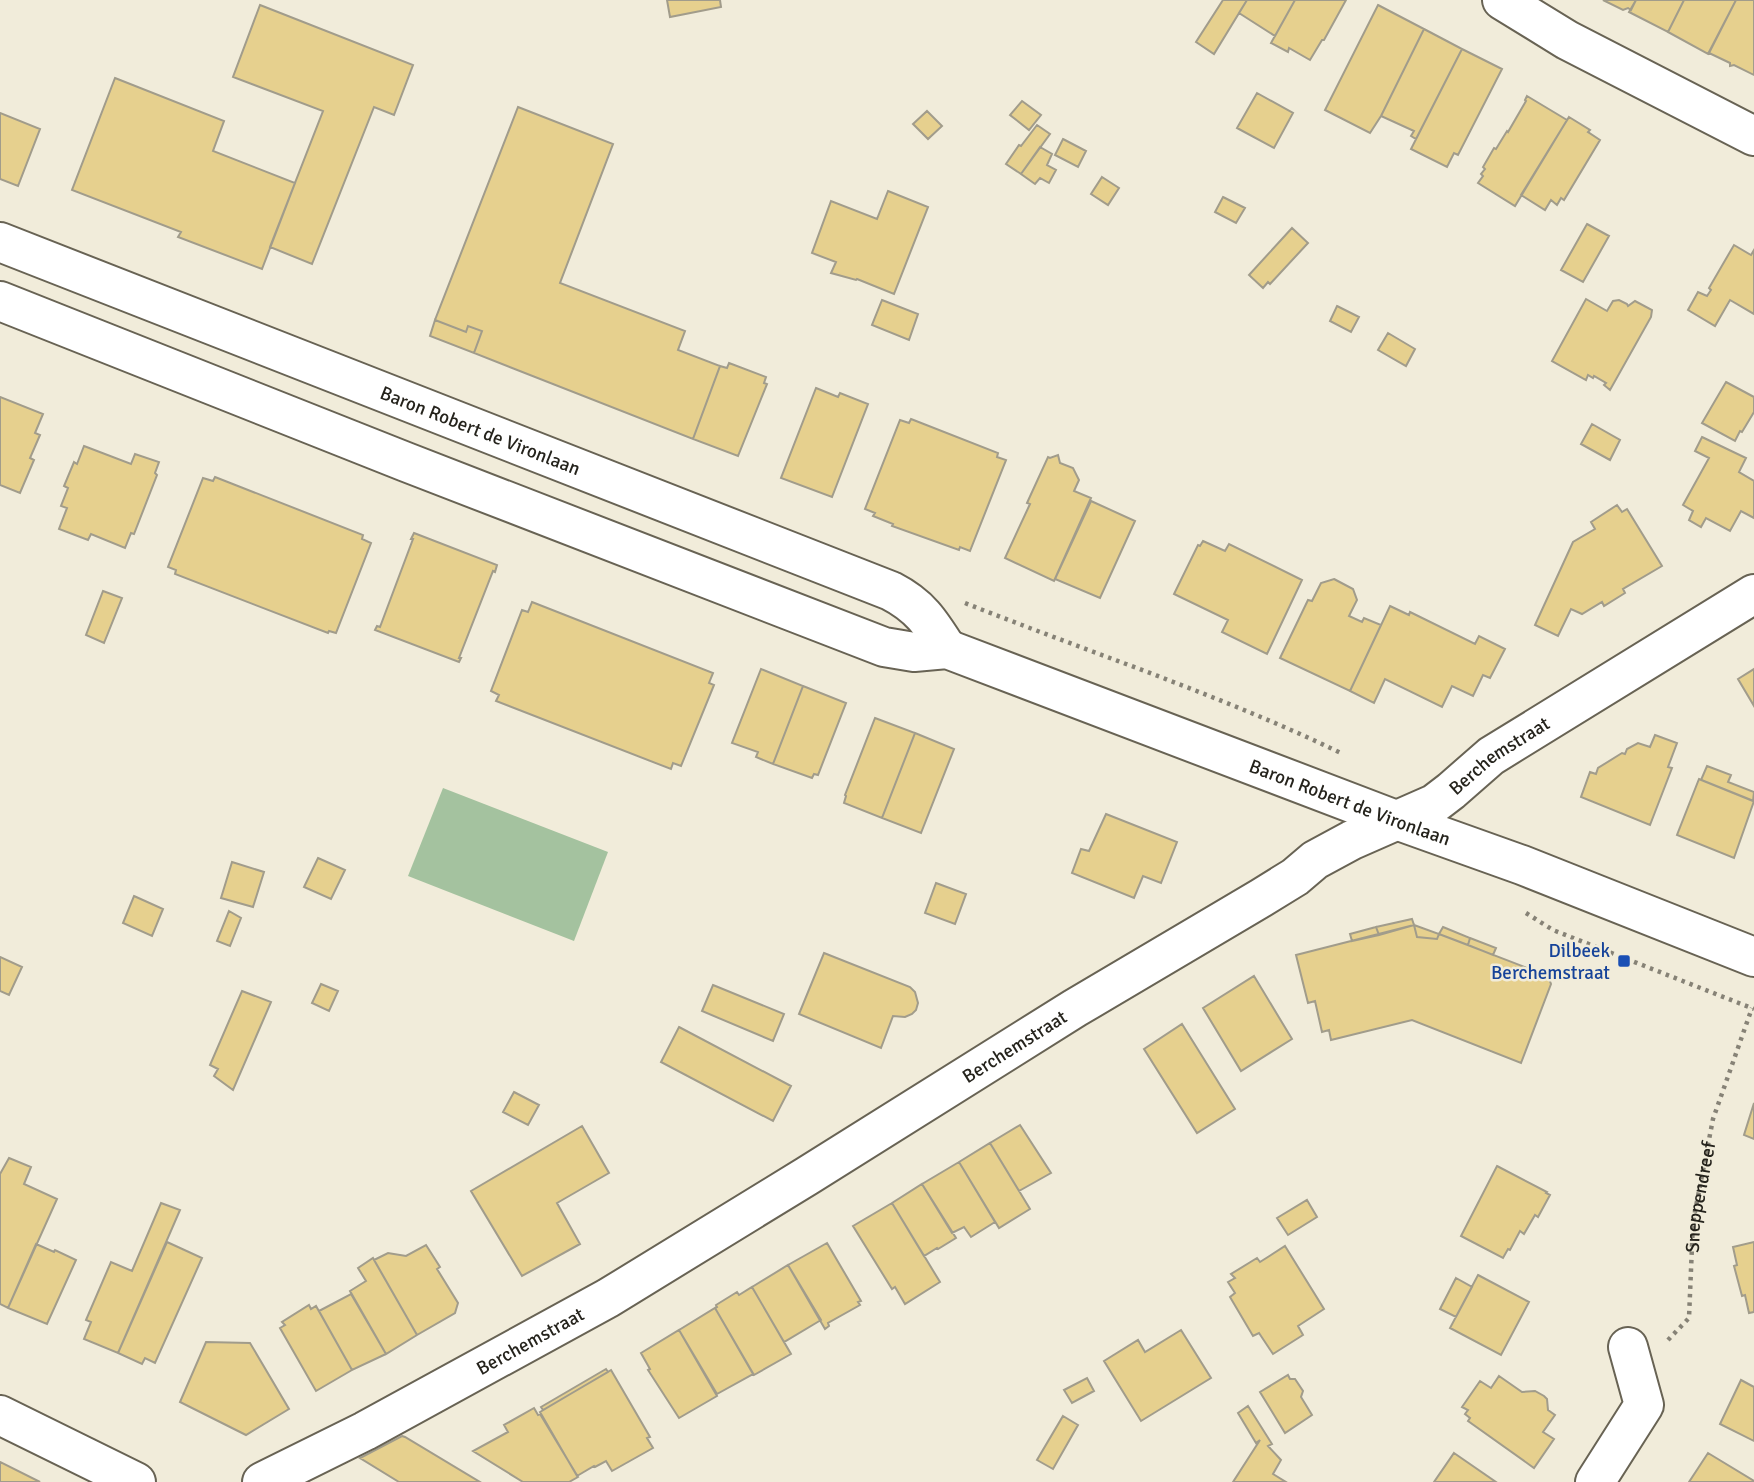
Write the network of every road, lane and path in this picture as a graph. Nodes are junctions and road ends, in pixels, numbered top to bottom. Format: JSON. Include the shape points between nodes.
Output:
{"nodes":[{"id":1,"x":1502,"y":0,"type":"edge"},
{"id":2,"x":1754,"y":135,"type":"edge"},
{"id":3,"x":0,"y":242,"type":"edge"},
{"id":4,"x":71,"y":270,"type":"junction"},
{"id":5,"x":0,"y":301,"type":"edge"},
{"id":6,"x":50,"y":321,"type":"junction"},
{"id":7,"x":891,"y":591,"type":"junction"},
{"id":8,"x":1754,"y":594,"type":"edge"},
{"id":9,"x":867,"y":641,"type":"junction"},
{"id":10,"x":947,"y":649,"type":"junction"},
{"id":11,"x":1396,"y":820,"type":"junction"},
{"id":12,"x":1517,"y":906,"type":"dead end"},
{"id":13,"x":1754,"y":957,"type":"edge"},
{"id":14,"x":1753,"y":1008,"type":"edge"},
{"id":15,"x":1631,"y":1357,"type":"joint"},
{"id":16,"x":0,"y":1415,"type":"edge"},
{"id":17,"x":136,"y":1482,"type":"edge"},
{"id":18,"x":262,"y":1482,"type":"edge"},
{"id":19,"x":1595,"y":1482,"type":"edge"}],
"edges":[{"from":1,"to":2,"type":"street","via":[[1567,40]]},
{"from":3,"to":4,"type":"street","name":"Baron Robert de Vironlaan"},
{"from":4,"to":6,"type":"street"},
{"from":4,"to":7,"type":"street","name":"Baron Robert de Vironlaan"},
{"from":5,"to":6,"type":"street","name":"Baron Robert de Vironlaan"},
{"from":6,"to":9,"type":"street","name":"Baron Robert de Vironlaan"},
{"from":7,"to":9,"type":"street","via":[[890,626]]},
{"from":7,"to":10,"type":"street","name":"Baron Robert de Vironlaan","via":[[924,615]]},
{"from":8,"to":11,"type":"street","name":"Berchemstraat","via":[[1491,756],[1434,804]]},
{"from":9,"to":10,"type":"street","name":"Baron Robert de Vironlaan","via":[[914,652]]},
{"from":10,"to":11,"type":"street","name":"Baron Robert de Vironlaan"},
{"from":11,"to":13,"type":"street","name":"Baron Robert de Vironlaan"},
{"from":11,"to":18,"type":"street","name":"Berchemstraat","via":[[1315,860],[1261,898],[608,1298]]},
{"from":12,"to":14,"type":"path","via":[[1553,930]]},
{"from":14,"to":15,"type":"path","name":"Sneppendreef","via":[[1713,1119],[1693,1222],[1689,1318],[1662,1348]]},
{"from":15,"to":19,"type":"street","via":[[1644,1405]]},
{"from":16,"to":17,"type":"street"}]}
